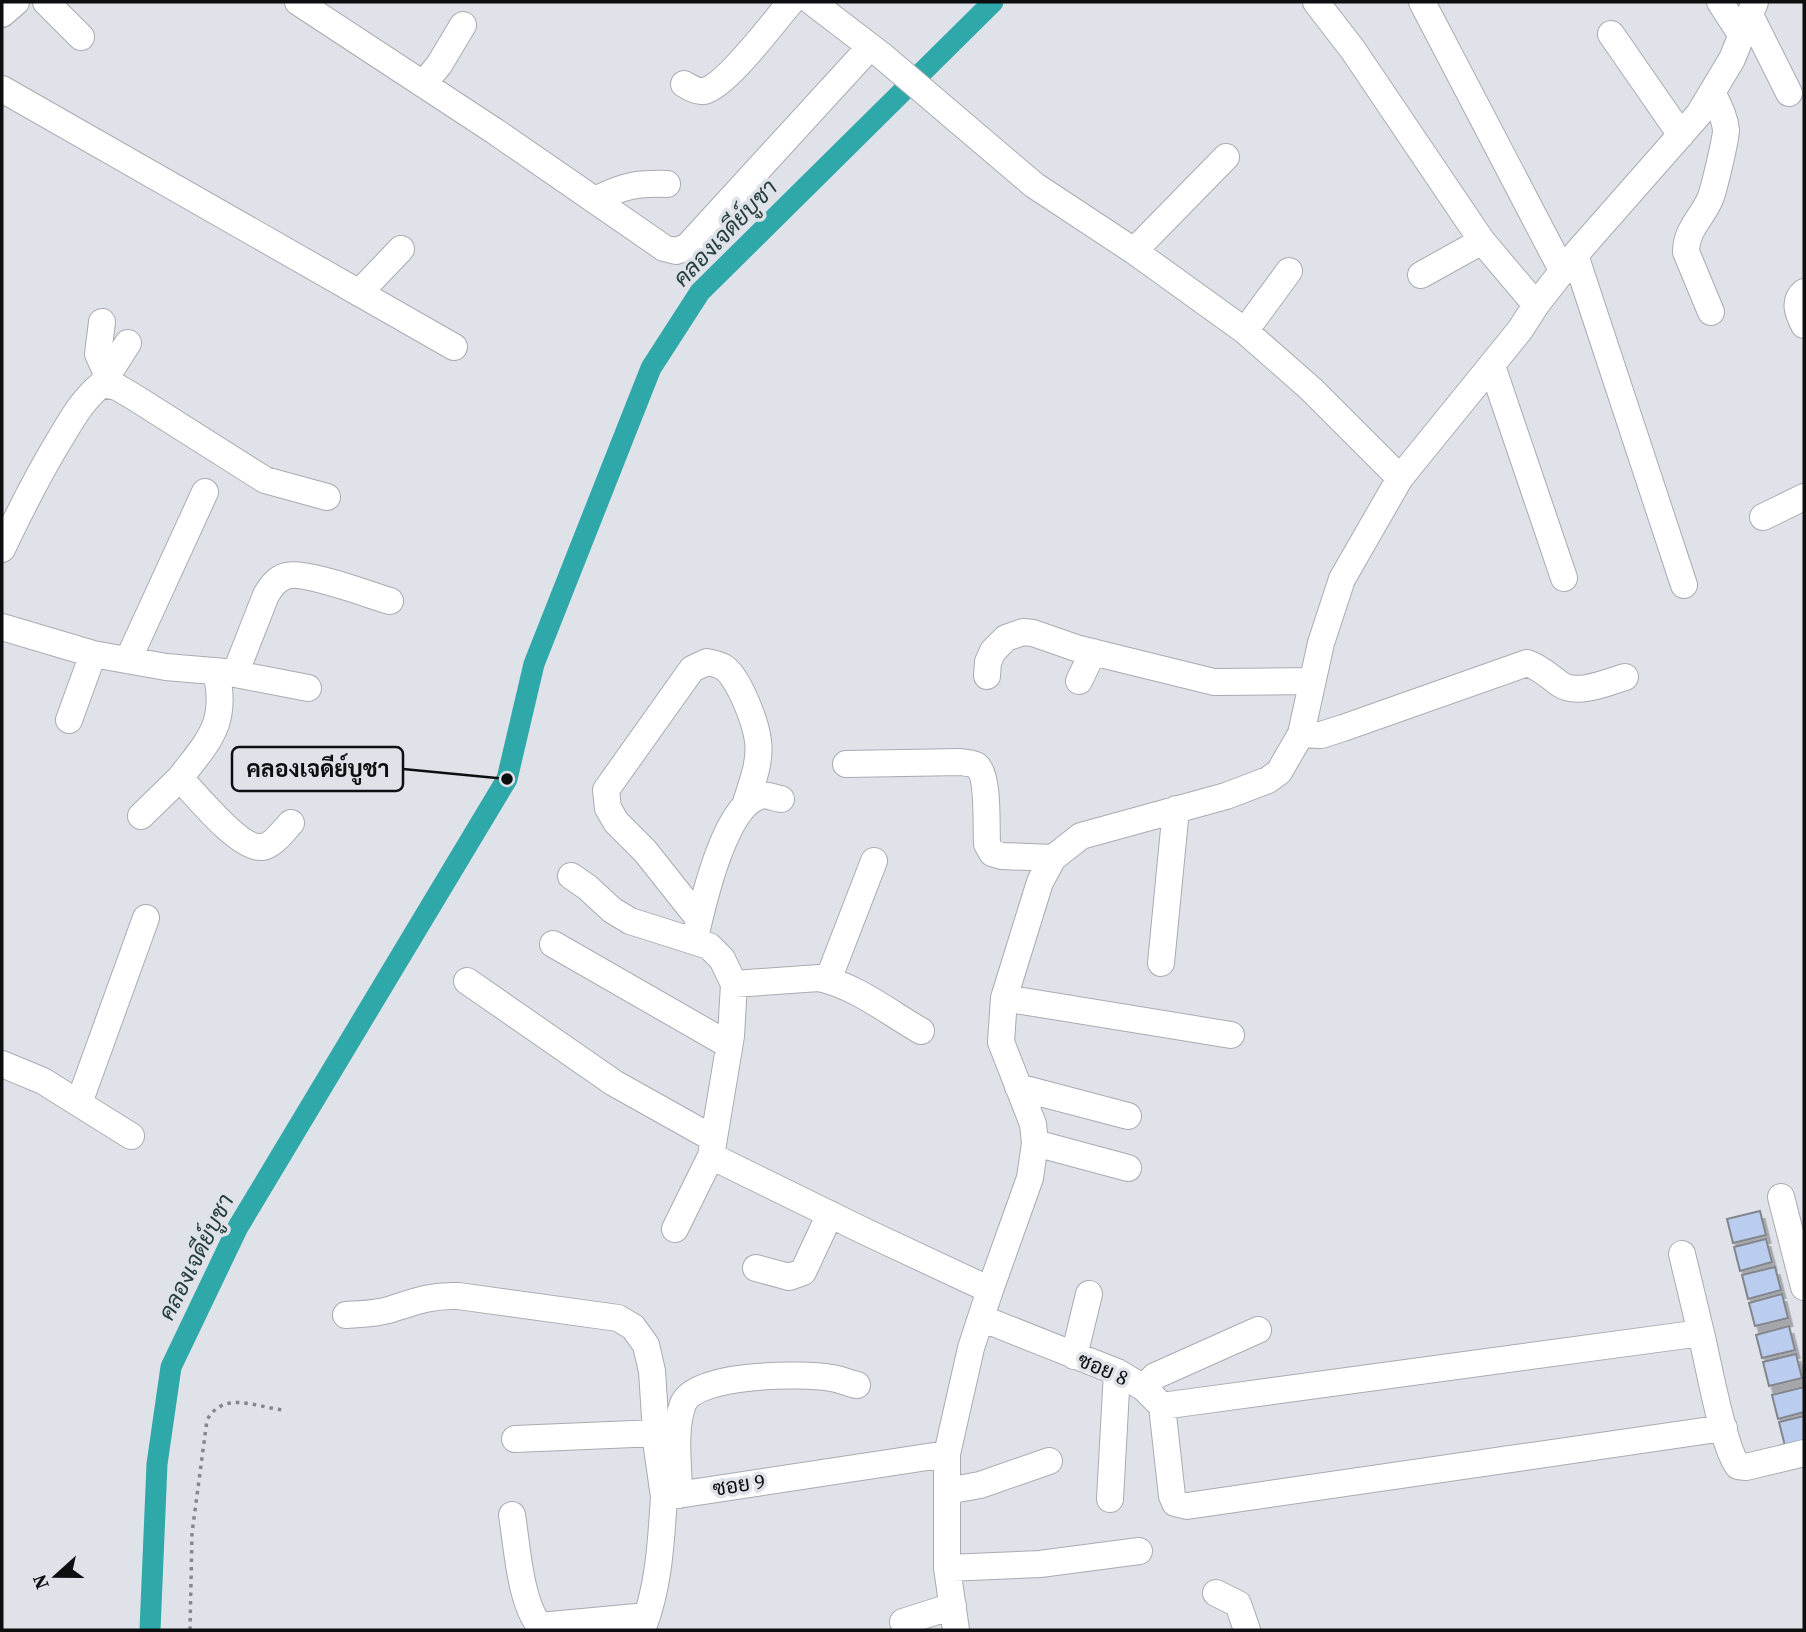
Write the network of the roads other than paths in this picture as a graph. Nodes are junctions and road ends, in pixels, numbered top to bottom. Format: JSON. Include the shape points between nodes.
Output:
{"nodes":[{"id":1,"x":16,"y":2,"type":"edge"},
{"id":2,"x":46,"y":2,"type":"edge"},
{"id":3,"x":298,"y":2,"type":"edge"},
{"id":4,"x":790,"y":2,"type":"edge"},
{"id":5,"x":812,"y":2,"type":"edge"},
{"id":6,"x":1316,"y":2,"type":"edge"},
{"id":7,"x":1422,"y":2,"type":"edge"},
{"id":8,"x":1720,"y":2,"type":"edge"},
{"id":9,"x":2,"y":14,"type":"edge"},
{"id":10,"x":1749,"y":17,"type":"edge"},
{"id":11,"x":463,"y":25,"type":"dead end"},
{"id":12,"x":1611,"y":34,"type":"dead end"},
{"id":13,"x":81,"y":37,"type":"dead end"},
{"id":14,"x":875,"y":50,"type":"junction"},
{"id":15,"x":423,"y":84,"type":"junction"},
{"id":16,"x":684,"y":84,"type":"dead end"},
{"id":17,"x":2,"y":89,"type":"edge"},
{"id":18,"x":1789,"y":93,"type":"dead end"},
{"id":19,"x":1713,"y":94,"type":"junction"},
{"id":20,"x":1681,"y":135,"type":"junction"},
{"id":21,"x":1226,"y":157,"type":"dead end"},
{"id":22,"x":667,"y":184,"type":"dead end"},
{"id":23,"x":595,"y":200,"type":"junction"},
{"id":24,"x":1482,"y":241,"type":"junction"},
{"id":25,"x":401,"y":249,"type":"dead end"},
{"id":26,"x":1134,"y":251,"type":"junction"},
{"id":27,"x":1569,"y":264,"type":"junction"},
{"id":28,"x":1289,"y":271,"type":"dead end"},
{"id":29,"x":1421,"y":275,"type":"dead end"},
{"id":30,"x":1804,"y":292,"type":"edge"},
{"id":31,"x":359,"y":293,"type":"junction"},
{"id":32,"x":1536,"y":305,"type":"junction"},
{"id":33,"x":1711,"y":312,"type":"dead end"},
{"id":34,"x":102,"y":322,"type":"dead end"},
{"id":35,"x":1804,"y":325,"type":"edge"},
{"id":36,"x":1245,"y":331,"type":"junction"},
{"id":37,"x":128,"y":343,"type":"dead end"},
{"id":38,"x":454,"y":346,"type":"dead end"},
{"id":39,"x":1492,"y":366,"type":"junction"},
{"id":40,"x":105,"y":379,"type":"junction"},
{"id":41,"x":1400,"y":478,"type":"junction"},
{"id":42,"x":205,"y":492,"type":"dead end"},
{"id":43,"x":327,"y":497,"type":"dead end"},
{"id":44,"x":1804,"y":497,"type":"edge"},
{"id":45,"x":1763,"y":517,"type":"dead end"},
{"id":46,"x":2,"y":549,"type":"edge"},
{"id":47,"x":1563,"y":578,"type":"dead end"},
{"id":48,"x":1684,"y":585,"type":"dead end"},
{"id":49,"x":390,"y":601,"type":"dead end"},
{"id":50,"x":2,"y":627,"type":"edge"},
{"id":51,"x":1093,"y":652,"type":"junction"},
{"id":52,"x":93,"y":654,"type":"junction"},
{"id":53,"x":128,"y":660,"type":"junction"},
{"id":54,"x":225,"y":673,"type":"junction"},
{"id":55,"x":986,"y":676,"type":"dead end"},
{"id":56,"x":1625,"y":677,"type":"dead end"},
{"id":57,"x":1079,"y":681,"type":"dead end"},
{"id":58,"x":1312,"y":681,"type":"junction"},
{"id":59,"x":308,"y":688,"type":"dead end"},
{"id":60,"x":69,"y":720,"type":"dead end"},
{"id":61,"x":1301,"y":734,"type":"junction"},
{"id":62,"x":846,"y":765,"type":"dead end"},
{"id":63,"x":180,"y":778,"type":"junction"},
{"id":64,"x":781,"y":799,"type":"dead end"},
{"id":65,"x":745,"y":806,"type":"junction"},
{"id":66,"x":1176,"y":810,"type":"junction"},
{"id":67,"x":141,"y":816,"type":"dead end"},
{"id":68,"x":291,"y":822,"type":"dead end"},
{"id":69,"x":1053,"y":858,"type":"junction"},
{"id":70,"x":874,"y":860,"type":"dead end"},
{"id":71,"x":571,"y":876,"type":"dead end"},
{"id":72,"x":146,"y":918,"type":"dead end"},
{"id":73,"x":697,"y":930,"type":"junction"},
{"id":74,"x":553,"y":944,"type":"dead end"},
{"id":75,"x":1161,"y":963,"type":"dead end"},
{"id":76,"x":828,"y":980,"type":"junction"},
{"id":77,"x":467,"y":981,"type":"dead end"},
{"id":78,"x":734,"y":984,"type":"junction"},
{"id":79,"x":1004,"y":998,"type":"junction"},
{"id":80,"x":920,"y":1031,"type":"dead end"},
{"id":81,"x":1231,"y":1035,"type":"dead end"},
{"id":82,"x":729,"y":1045,"type":"junction"},
{"id":83,"x":2,"y":1064,"type":"edge"},
{"id":84,"x":1018,"y":1087,"type":"junction"},
{"id":85,"x":79,"y":1103,"type":"junction"},
{"id":86,"x":1128,"y":1116,"type":"dead end"},
{"id":87,"x":131,"y":1136,"type":"dead end"},
{"id":88,"x":1035,"y":1143,"type":"junction"},
{"id":89,"x":712,"y":1147,"type":"junction"},
{"id":90,"x":1128,"y":1168,"type":"dead end"},
{"id":91,"x":1781,"y":1197,"type":"dead end"},
{"id":92,"x":830,"y":1214,"type":"junction"},
{"id":93,"x":675,"y":1229,"type":"dead end"},
{"id":94,"x":1682,"y":1254,"type":"dead end"},
{"id":95,"x":755,"y":1268,"type":"dead end"},
{"id":96,"x":1804,"y":1287,"type":"edge"},
{"id":97,"x":990,"y":1290,"type":"junction"},
{"id":98,"x":1089,"y":1294,"type":"dead end"},
{"id":99,"x":346,"y":1315,"type":"dead end"},
{"id":100,"x":981,"y":1318,"type":"junction"},
{"id":101,"x":1258,"y":1330,"type":"dead end"},
{"id":102,"x":1701,"y":1333,"type":"junction"},
{"id":103,"x":1074,"y":1356,"type":"junction"},
{"id":104,"x":1117,"y":1373,"type":"junction"},
{"id":105,"x":857,"y":1385,"type":"dead end"},
{"id":106,"x":1153,"y":1397,"type":"junction"},
{"id":107,"x":1724,"y":1428,"type":"junction"},
{"id":108,"x":657,"y":1433,"type":"junction"},
{"id":109,"x":515,"y":1439,"type":"dead end"},
{"id":110,"x":1804,"y":1453,"type":"edge"},
{"id":111,"x":947,"y":1454,"type":"junction"},
{"id":112,"x":1049,"y":1461,"type":"dead end"},
{"id":113,"x":947,"y":1491,"type":"junction"},
{"id":114,"x":672,"y":1496,"type":"junction"},
{"id":115,"x":1111,"y":1499,"type":"dead end"},
{"id":116,"x":512,"y":1515,"type":"dead end"},
{"id":117,"x":1139,"y":1551,"type":"dead end"},
{"id":118,"x":947,"y":1568,"type":"junction"},
{"id":119,"x":1216,"y":1593,"type":"dead end"},
{"id":120,"x":954,"y":1618,"type":"edge"},
{"id":121,"x":903,"y":1622,"type":"dead end"},
{"id":122,"x":644,"y":1623,"type":"edge"},
{"id":123,"x":1247,"y":1630,"type":"edge"}],
"edges":[{"from":1,"to":9,"type":"street"},
{"from":2,"to":13,"type":"street"},
{"from":3,"to":15,"type":"street"},
{"from":4,"to":16,"type":"street","via":[[733,70],[713,86],[698,91]]},
{"from":5,"to":14,"type":"street"},
{"from":6,"to":24,"type":"street"},
{"from":7,"to":27,"type":"street"},
{"from":8,"to":10,"type":"street"},
{"from":10,"to":18,"type":"street"},
{"from":10,"to":19,"type":"street"},
{"from":11,"to":15,"type":"street"},
{"from":12,"to":20,"type":"street"},
{"from":14,"to":23,"type":"street","via":[[687,247],[676,251],[664,248]]},
{"from":14,"to":26,"type":"street","via":[[1034,185]]},
{"from":15,"to":23,"type":"street"},
{"from":17,"to":31,"type":"street"},
{"from":19,"to":20,"type":"street"},
{"from":19,"to":33,"type":"street","via":[[1726,131],[1712,196],[1686,241],[1686,252]]},
{"from":20,"to":27,"type":"street"},
{"from":21,"to":26,"type":"street"},
{"from":22,"to":23,"type":"street","via":[[620,187]]},
{"from":24,"to":29,"type":"street"},
{"from":24,"to":32,"type":"street"},
{"from":25,"to":31,"type":"street"},
{"from":26,"to":36,"type":"street"},
{"from":27,"to":32,"type":"street"},
{"from":27,"to":48,"type":"street"},
{"from":28,"to":36,"type":"street"},
{"from":30,"to":35,"type":"street","via":[[1797,305]]},
{"from":31,"to":38,"type":"street"},
{"from":32,"to":39,"type":"street"},
{"from":34,"to":40,"type":"street","via":[[98,354]]},
{"from":36,"to":41,"type":"street"},
{"from":37,"to":40,"type":"street"},
{"from":39,"to":41,"type":"street"},
{"from":39,"to":47,"type":"street"},
{"from":40,"to":43,"type":"street","via":[[265,480]]},
{"from":40,"to":46,"type":"street","via":[[89,394],[61,437]]},
{"from":41,"to":58,"type":"street","via":[[1342,579]]},
{"from":42,"to":53,"type":"street"},
{"from":44,"to":45,"type":"street"},
{"from":49,"to":54,"type":"street","via":[[307,576],[288,575],[273,583]]},
{"from":50,"to":52,"type":"street"},
{"from":51,"to":55,"type":"street","via":[[1023,632],[1006,638],[993,651]]},
{"from":51,"to":57,"type":"street"},
{"from":51,"to":58,"type":"street","via":[[1214,682]]},
{"from":52,"to":53,"type":"street"},
{"from":52,"to":60,"type":"street"},
{"from":53,"to":54,"type":"street"},
{"from":54,"to":59,"type":"street"},
{"from":54,"to":63,"type":"street","via":[[220,716],[203,749]]},
{"from":56,"to":61,"type":"street","via":[[1583,688],[1563,687],[1527,663],[1321,735]]},
{"from":58,"to":61,"type":"street"},
{"from":61,"to":66,"type":"street","via":[[1279,772],[1268,780]]},
{"from":62,"to":69,"type":"street","via":[[974,765],[984,779],[990,851],[1002,856]]},
{"from":63,"to":67,"type":"street"},
{"from":63,"to":68,"type":"street","via":[[251,846],[267,846]]},
{"from":64,"to":65,"type":"street","via":[[763,795]]},
{"from":65,"to":73,"type":"street","via":[[716,860]]},
{"from":65,"to":73,"type":"street","via":[[757,769],[758,741],[731,674],[706,662],[692,669],[606,790],[616,822],[645,852]]},
{"from":66,"to":69,"type":"street","via":[[1081,835]]},
{"from":66,"to":75,"type":"street"},
{"from":69,"to":79,"type":"street","via":[[1040,882]]},
{"from":70,"to":76,"type":"street"},
{"from":71,"to":73,"type":"street","via":[[630,921]]},
{"from":72,"to":85,"type":"street"},
{"from":73,"to":78,"type":"street","via":[[722,959]]},
{"from":74,"to":82,"type":"street"},
{"from":76,"to":78,"type":"street"},
{"from":76,"to":80,"type":"street","via":[[848,987]]},
{"from":77,"to":89,"type":"street"},
{"from":78,"to":82,"type":"street"},
{"from":79,"to":81,"type":"street"},
{"from":79,"to":84,"type":"street","via":[[1002,1042]]},
{"from":82,"to":89,"type":"street"},
{"from":83,"to":85,"type":"street"},
{"from":84,"to":86,"type":"street"},
{"from":84,"to":88,"type":"street","via":[[1033,1124]]},
{"from":85,"to":87,"type":"street"},
{"from":88,"to":90,"type":"street"},
{"from":88,"to":97,"type":"street","via":[[1030,1178]]},
{"from":89,"to":92,"type":"street"},
{"from":89,"to":93,"type":"street"},
{"from":91,"to":96,"type":"street"},
{"from":92,"to":95,"type":"street","via":[[803,1272],[789,1277]]},
{"from":92,"to":97,"type":"street"},
{"from":94,"to":102,"type":"street"},
{"from":97,"to":100,"type":"street"},
{"from":98,"to":103,"type":"street"},
{"from":99,"to":108,"type":"street","via":[[369,1314],[439,1295],[618,1318],[633,1327],[646,1345]]},
{"from":100,"to":103,"type":"street","name":"ซอย 8"},
{"from":100,"to":111,"type":"street"},
{"from":101,"to":106,"type":"street","name":"ซอย 8","via":[[1155,1376]]},
{"from":102,"to":106,"type":"street"},
{"from":102,"to":107,"type":"street"},
{"from":103,"to":104,"type":"street","name":"ซอย 8"},
{"from":104,"to":106,"type":"street","name":"ซอย 8"},
{"from":104,"to":115,"type":"street"},
{"from":105,"to":114,"type":"street","via":[[832,1378],[767,1376],[733,1379],[695,1391],[684,1401],[679,1423]]},
{"from":106,"to":107,"type":"street","via":[[1172,1496],[1175,1503],[1187,1506]]},
{"from":107,"to":110,"type":"street","via":[[1738,1466]]},
{"from":108,"to":109,"type":"street"},
{"from":108,"to":114,"type":"street"},
{"from":111,"to":113,"type":"street"},
{"from":111,"to":114,"type":"street","name":"ซอย 9"},
{"from":112,"to":113,"type":"street","via":[[980,1485]]},
{"from":113,"to":118,"type":"street"},
{"from":114,"to":122,"type":"street"},
{"from":116,"to":122,"type":"street","via":[[526,1596],[540,1626]]},
{"from":117,"to":118,"type":"street","via":[[1040,1564]]},
{"from":118,"to":120,"type":"street"},
{"from":119,"to":123,"type":"street","via":[[1238,1604]]},
{"from":120,"to":121,"type":"street"}]}
